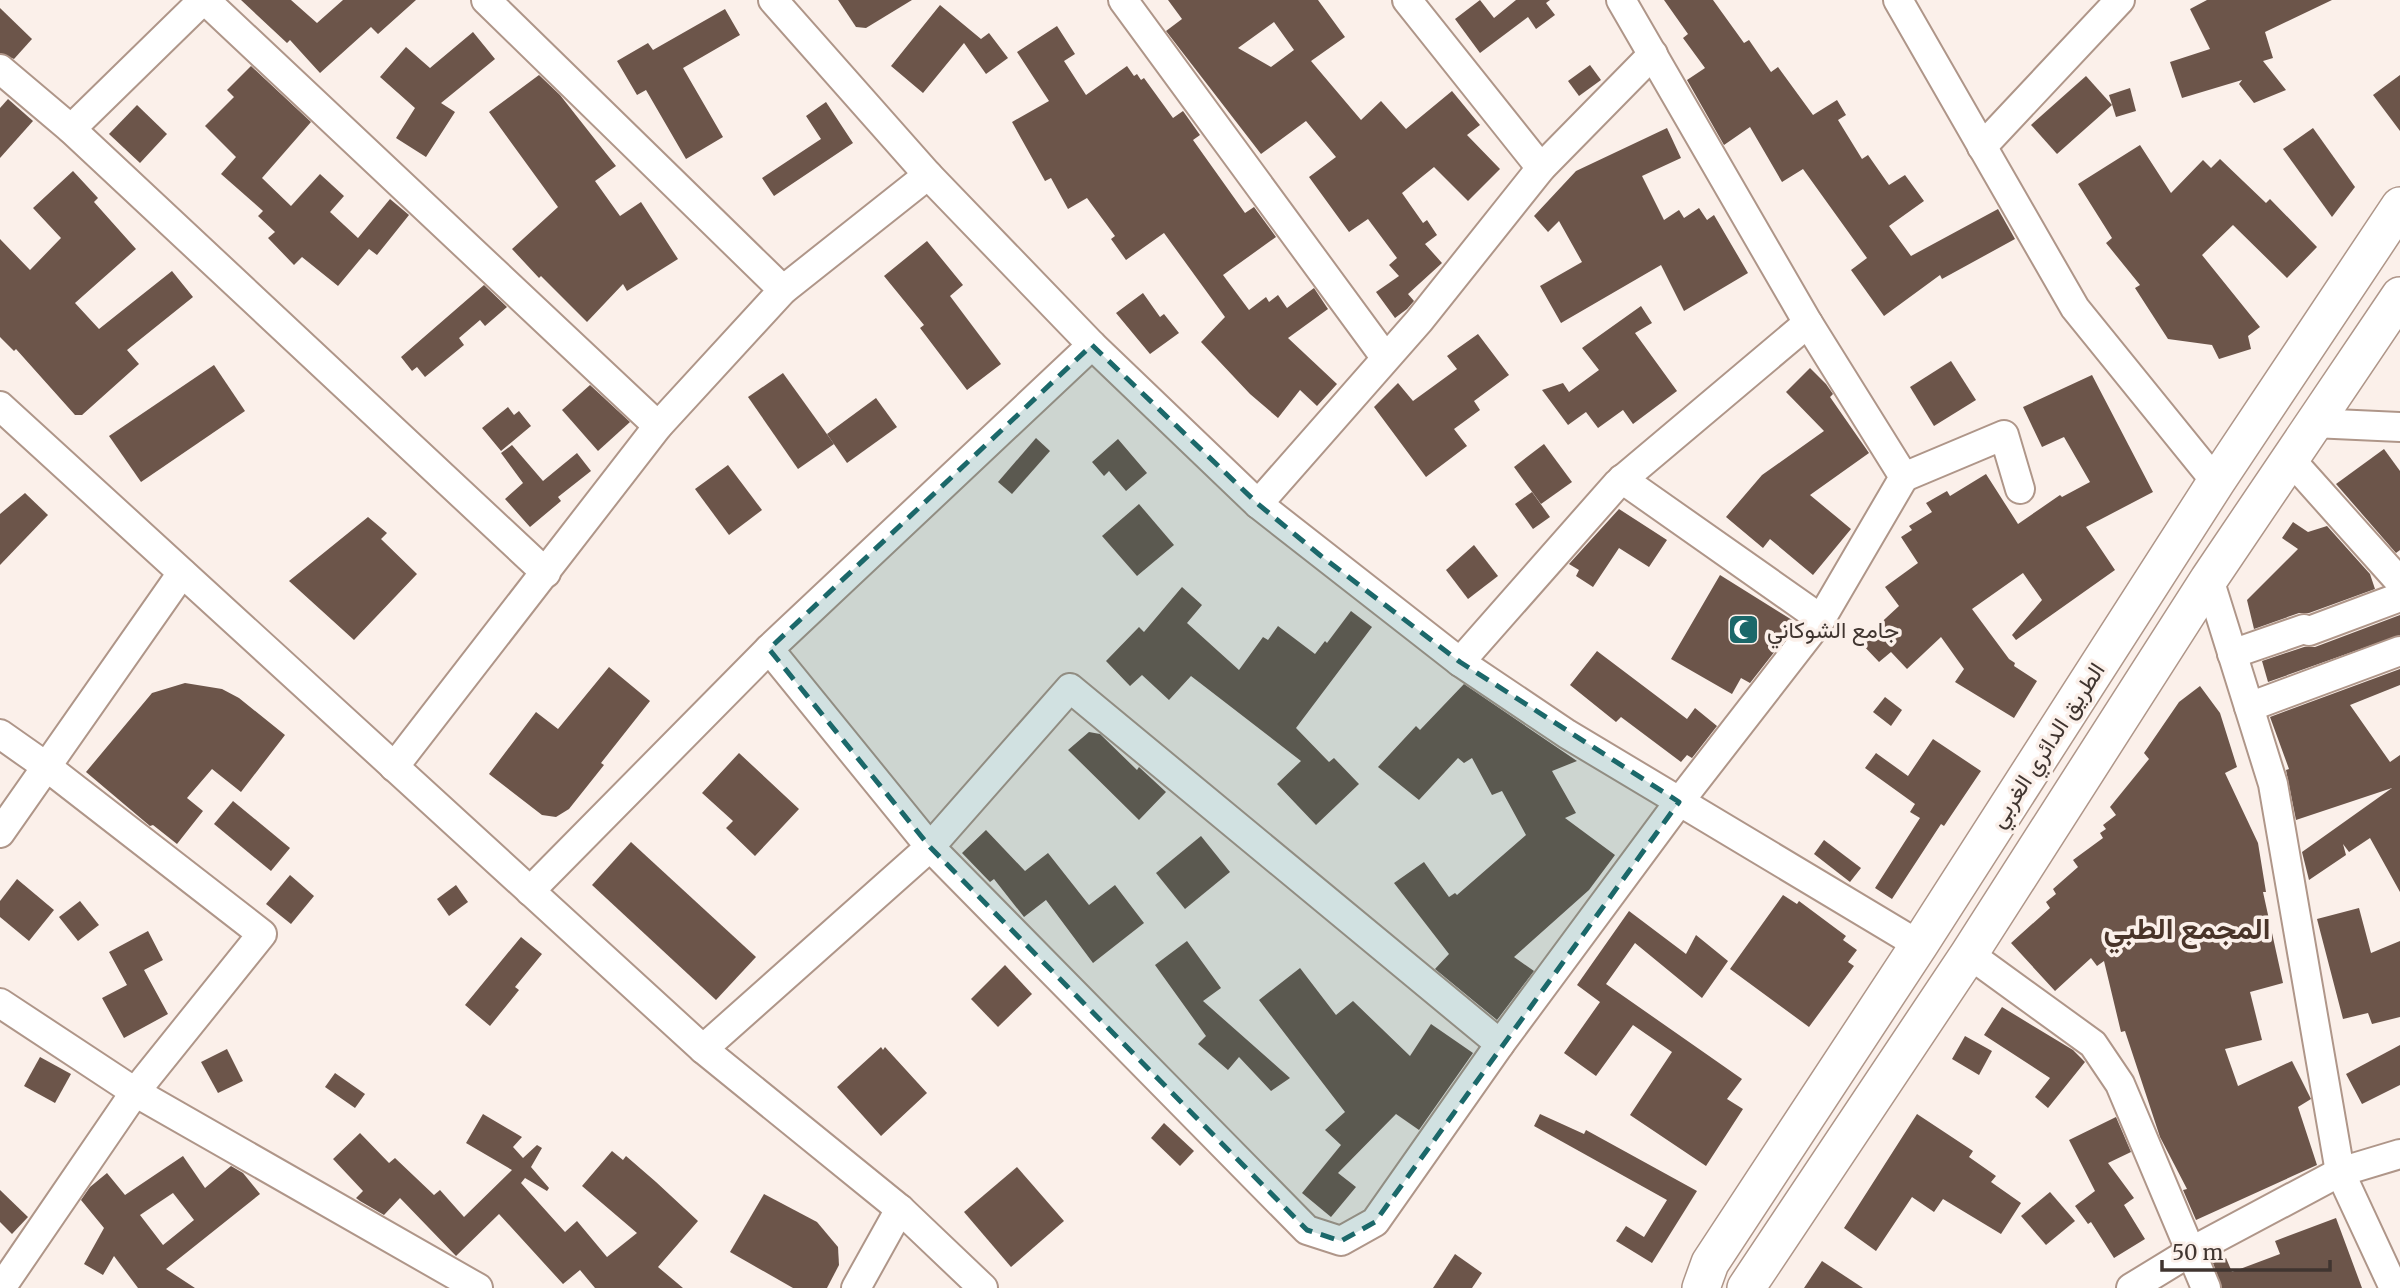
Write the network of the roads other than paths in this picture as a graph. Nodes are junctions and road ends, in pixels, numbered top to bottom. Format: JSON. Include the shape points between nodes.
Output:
{"nodes":[{"id":1,"x":204,"y":0,"type":"edge"},
{"id":2,"x":486,"y":0,"type":"edge"},
{"id":3,"x":773,"y":0,"type":"edge"},
{"id":4,"x":1123,"y":0,"type":"edge"},
{"id":5,"x":1407,"y":0,"type":"edge"},
{"id":6,"x":1621,"y":0,"type":"edge"},
{"id":7,"x":1898,"y":0,"type":"edge"},
{"id":8,"x":2120,"y":0,"type":"edge"},
{"id":9,"x":1653,"y":54,"type":"junction"},
{"id":10,"x":0,"y":69,"type":"edge"},
{"id":11,"x":71,"y":129,"type":"junction"},
{"id":12,"x":1982,"y":147,"type":"junction"},
{"id":13,"x":1541,"y":168,"type":"junction"},
{"id":14,"x":928,"y":175,"type":"junction"},
{"id":15,"x":2400,"y":206,"type":"edge"},
{"id":16,"x":783,"y":290,"type":"junction"},
{"id":17,"x":2400,"y":296,"type":"edge"},
{"id":18,"x":1808,"y":323,"type":"junction"},
{"id":19,"x":1091,"y":345,"type":"junction"},
{"id":20,"x":1385,"y":357,"type":"junction"},
{"id":21,"x":0,"y":406,"type":"edge"},
{"id":22,"x":2313,"y":423,"type":"junction"},
{"id":23,"x":657,"y":426,"type":"junction"},
{"id":24,"x":2400,"y":427,"type":"edge"},
{"id":25,"x":2290,"y":459,"type":"junction"},
{"id":26,"x":1904,"y":477,"type":"junction"},
{"id":27,"x":1622,"y":479,"type":"junction"},
{"id":28,"x":2216,"y":482,"type":"junction"},
{"id":29,"x":2020,"y":489,"type":"dead end"},
{"id":30,"x":1258,"y":504,"type":"junction"},
{"id":31,"x":2172,"y":550,"type":"junction"},
{"id":32,"x":2396,"y":568,"type":"edge"},
{"id":33,"x":182,"y":573,"type":"junction"},
{"id":34,"x":546,"y":573,"type":"junction"},
{"id":35,"x":2209,"y":579,"type":"junction"},
{"id":36,"x":2400,"y":597,"type":"edge"},
{"id":37,"x":1821,"y":619,"type":"junction"},
{"id":38,"x":769,"y":649,"type":"junction"},
{"id":39,"x":2400,"y":650,"type":"edge"},
{"id":40,"x":2232,"y":653,"type":"junction"},
{"id":41,"x":1460,"y":662,"type":"junction"},
{"id":42,"x":2249,"y":707,"type":"junction"},
{"id":43,"x":0,"y":734,"type":"edge"},
{"id":44,"x":47,"y":766,"type":"junction"},
{"id":45,"x":394,"y":767,"type":"junction"},
{"id":46,"x":1679,"y":802,"type":"junction"},
{"id":47,"x":0,"y":833,"type":"edge"},
{"id":48,"x":930,"y":847,"type":"junction"},
{"id":49,"x":530,"y":891,"type":"junction"},
{"id":50,"x":1919,"y":945,"type":"junction"},
{"id":51,"x":1969,"y":954,"type":"junction"},
{"id":52,"x":0,"y":1003,"type":"edge"},
{"id":53,"x":1500,"y":1044,"type":"junction"},
{"id":54,"x":703,"y":1049,"type":"junction"},
{"id":55,"x":135,"y":1092,"type":"junction"},
{"id":56,"x":2400,"y":1154,"type":"edge"},
{"id":57,"x":2340,"y":1172,"type":"junction"},
{"id":58,"x":900,"y":1209,"type":"junction"},
{"id":59,"x":2190,"y":1252,"type":"junction"},
{"id":60,"x":1,"y":1288,"type":"edge"},
{"id":61,"x":478,"y":1288,"type":"edge"},
{"id":62,"x":856,"y":1288,"type":"edge"},
{"id":63,"x":983,"y":1288,"type":"edge"},
{"id":64,"x":1701,"y":1288,"type":"edge"},
{"id":65,"x":1746,"y":1288,"type":"edge"},
{"id":66,"x":2131,"y":1288,"type":"edge"},
{"id":67,"x":2206,"y":1288,"type":"edge"},
{"id":68,"x":2394,"y":1288,"type":"edge"}],
"edges":[{"from":1,"to":11,"type":"street"},
{"from":1,"to":23,"type":"street"},
{"from":2,"to":16,"type":"street"},
{"from":3,"to":14,"type":"street"},
{"from":4,"to":20,"type":"street"},
{"from":5,"to":13,"type":"street"},
{"from":6,"to":9,"type":"street"},
{"from":7,"to":12,"type":"street"},
{"from":8,"to":12,"type":"street"},
{"from":9,"to":13,"type":"street"},
{"from":9,"to":18,"type":"street"},
{"from":10,"to":11,"type":"street"},
{"from":11,"to":34,"type":"street"},
{"from":12,"to":28,"type":"street","via":[[2076,308]]},
{"from":13,"to":20,"type":"street"},
{"from":14,"to":16,"type":"street"},
{"from":14,"to":19,"type":"street"},
{"from":15,"to":28,"type":"main road","name":"الطريق الدائري الغربي"},
{"from":16,"to":23,"type":"street"},
{"from":17,"to":22,"type":"main road","name":"الطريق الدائري الغربي"},
{"from":18,"to":26,"type":"street"},
{"from":18,"to":27,"type":"street"},
{"from":19,"to":30,"type":"street"},
{"from":19,"to":38,"type":"street"},
{"from":20,"to":30,"type":"street"},
{"from":21,"to":33,"type":"street"},
{"from":22,"to":24,"type":"street"},
{"from":22,"to":25,"type":"main road","name":"الطريق الدائري الغربي"},
{"from":23,"to":34,"type":"street"},
{"from":25,"to":32,"type":"street"},
{"from":25,"to":35,"type":"main road","name":"الطريق الدائري الغربي"},
{"from":26,"to":29,"type":"street","via":[[2004,435]]},
{"from":26,"to":37,"type":"street"},
{"from":27,"to":37,"type":"street"},
{"from":27,"to":41,"type":"street"},
{"from":28,"to":31,"type":"main road","name":"الطريق الدائري الغربي"},
{"from":30,"to":41,"type":"street"},
{"from":31,"to":35,"type":"main road"},
{"from":31,"to":50,"type":"main road","name":"الطريق الدائري الغربي"},
{"from":33,"to":44,"type":"street"},
{"from":33,"to":45,"type":"street"},
{"from":34,"to":45,"type":"street"},
{"from":35,"to":40,"type":"street"},
{"from":35,"to":51,"type":"main road","name":"الطريق الدائري الغربي"},
{"from":36,"to":40,"type":"street"},
{"from":37,"to":46,"type":"street"},
{"from":38,"to":48,"type":"street"},
{"from":38,"to":49,"type":"street"},
{"from":39,"to":42,"type":"street"},
{"from":40,"to":42,"type":"street"},
{"from":41,"to":46,"type":"street"},
{"from":42,"to":57,"type":"street","via":[[2273,784]]},
{"from":43,"to":44,"type":"street"},
{"from":44,"to":47,"type":"street"},
{"from":44,"to":55,"type":"street","via":[[262,934]]},
{"from":45,"to":49,"type":"street"},
{"from":46,"to":50,"type":"street"},
{"from":46,"to":53,"type":"street"},
{"from":48,"to":53,"type":"street","via":[[1070,688]]},
{"from":48,"to":53,"type":"street","via":[[1307,1230],[1341,1241],[1376,1222]]},
{"from":48,"to":54,"type":"street"},
{"from":49,"to":54,"type":"street"},
{"from":50,"to":64,"type":"main road","name":"الطريق الدائري الغربي","via":[[1710,1263]]},
{"from":51,"to":59,"type":"street","via":[[2093,1044],[2120,1084]]},
{"from":51,"to":65,"type":"main road","name":"الطريق الدائري الغربي"},
{"from":52,"to":55,"type":"street"},
{"from":54,"to":58,"type":"street"},
{"from":55,"to":60,"type":"street"},
{"from":55,"to":61,"type":"street"},
{"from":56,"to":57,"type":"street"},
{"from":57,"to":59,"type":"street"},
{"from":57,"to":68,"type":"street"},
{"from":58,"to":62,"type":"street"},
{"from":58,"to":63,"type":"street"},
{"from":59,"to":66,"type":"street"},
{"from":59,"to":67,"type":"street"}]}
